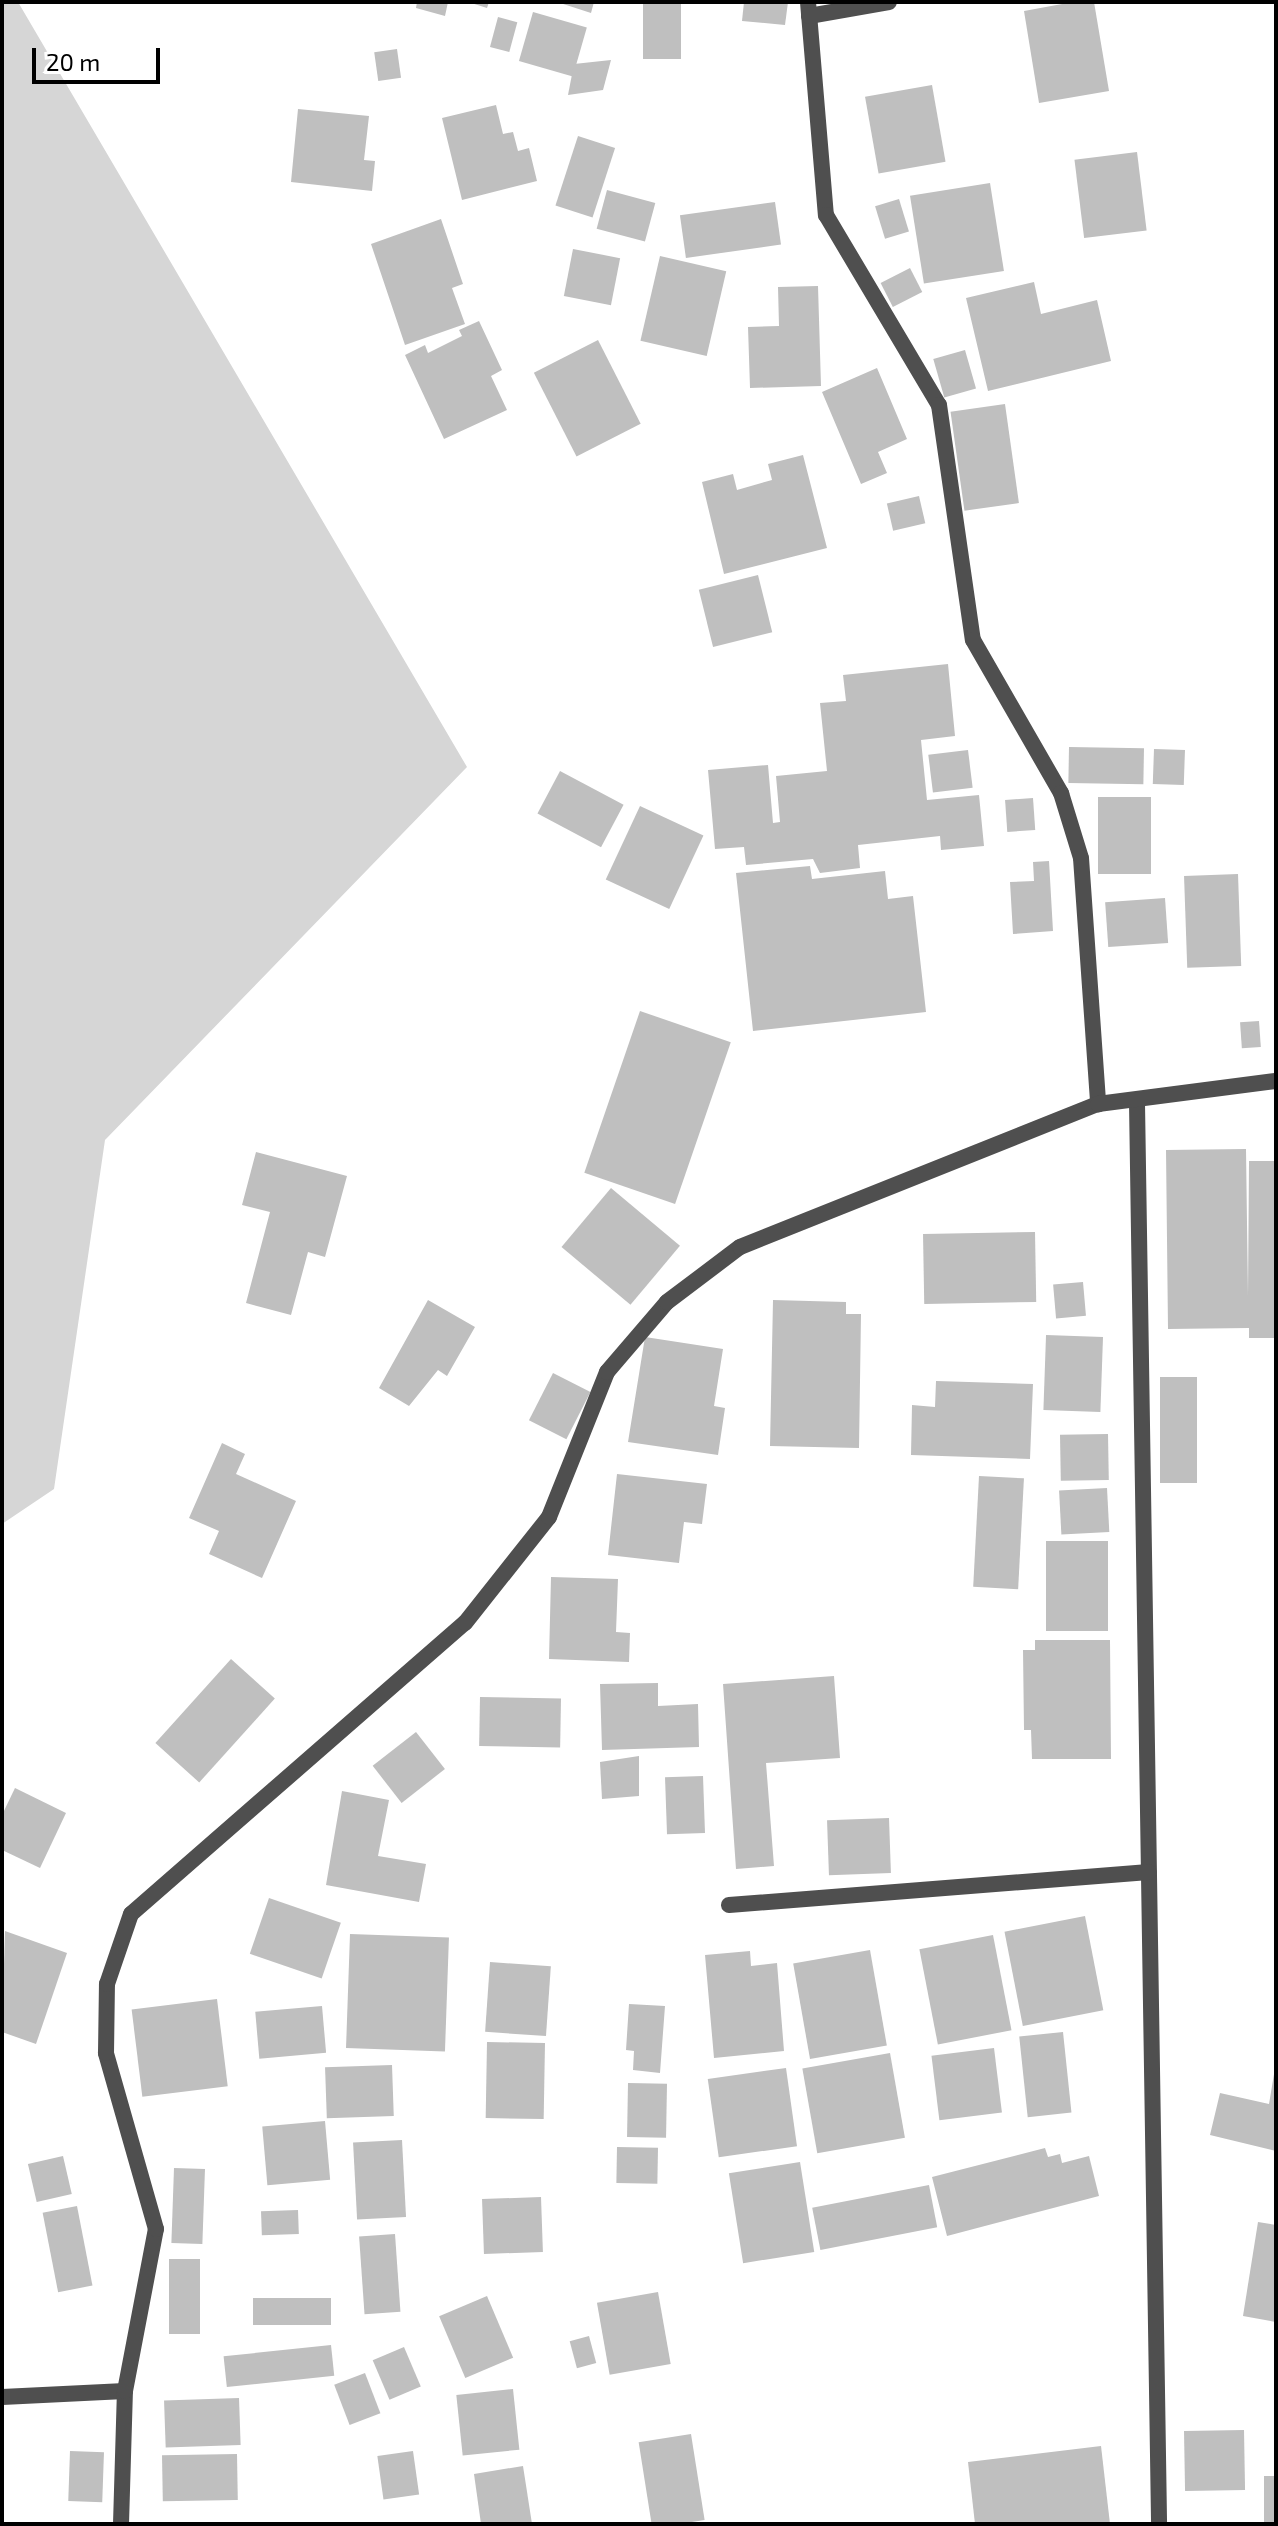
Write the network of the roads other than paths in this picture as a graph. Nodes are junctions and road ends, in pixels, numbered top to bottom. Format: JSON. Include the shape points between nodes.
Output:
{"nodes":[{"id":1,"x":889,"y":2,"type":"edge"},
{"id":2,"x":809,"y":9,"type":"edge"},
{"id":3,"x":1276,"y":1081,"type":"edge"},
{"id":4,"x":1137,"y":1103,"type":"junction"},
{"id":5,"x":1098,"y":1104,"type":"junction"},
{"id":6,"x":1149,"y":1872,"type":"junction"},
{"id":7,"x":729,"y":1905,"type":"dead end"},
{"id":8,"x":125,"y":2391,"type":"junction"},
{"id":9,"x":2,"y":2397,"type":"edge"},
{"id":10,"x":121,"y":2524,"type":"edge"},
{"id":11,"x":1159,"y":2524,"type":"edge"}],
"edges":[{"from":1,"to":2,"type":"street"},
{"from":2,"to":5,"type":"street","via":[[826,215],[939,405],[973,640],[1061,793],[1081,858]]},
{"from":3,"to":4,"type":"street"},
{"from":4,"to":5,"type":"street"},
{"from":4,"to":6,"type":"street"},
{"from":5,"to":8,"type":"street","via":[[740,1247],[667,1302],[607,1372],[549,1517],[465,1623],[131,1914],[107,1984],[106,2053],[156,2229]]},
{"from":6,"to":7,"type":"street"},
{"from":6,"to":11,"type":"street"},
{"from":8,"to":9,"type":"street"},
{"from":8,"to":10,"type":"street"}]}
